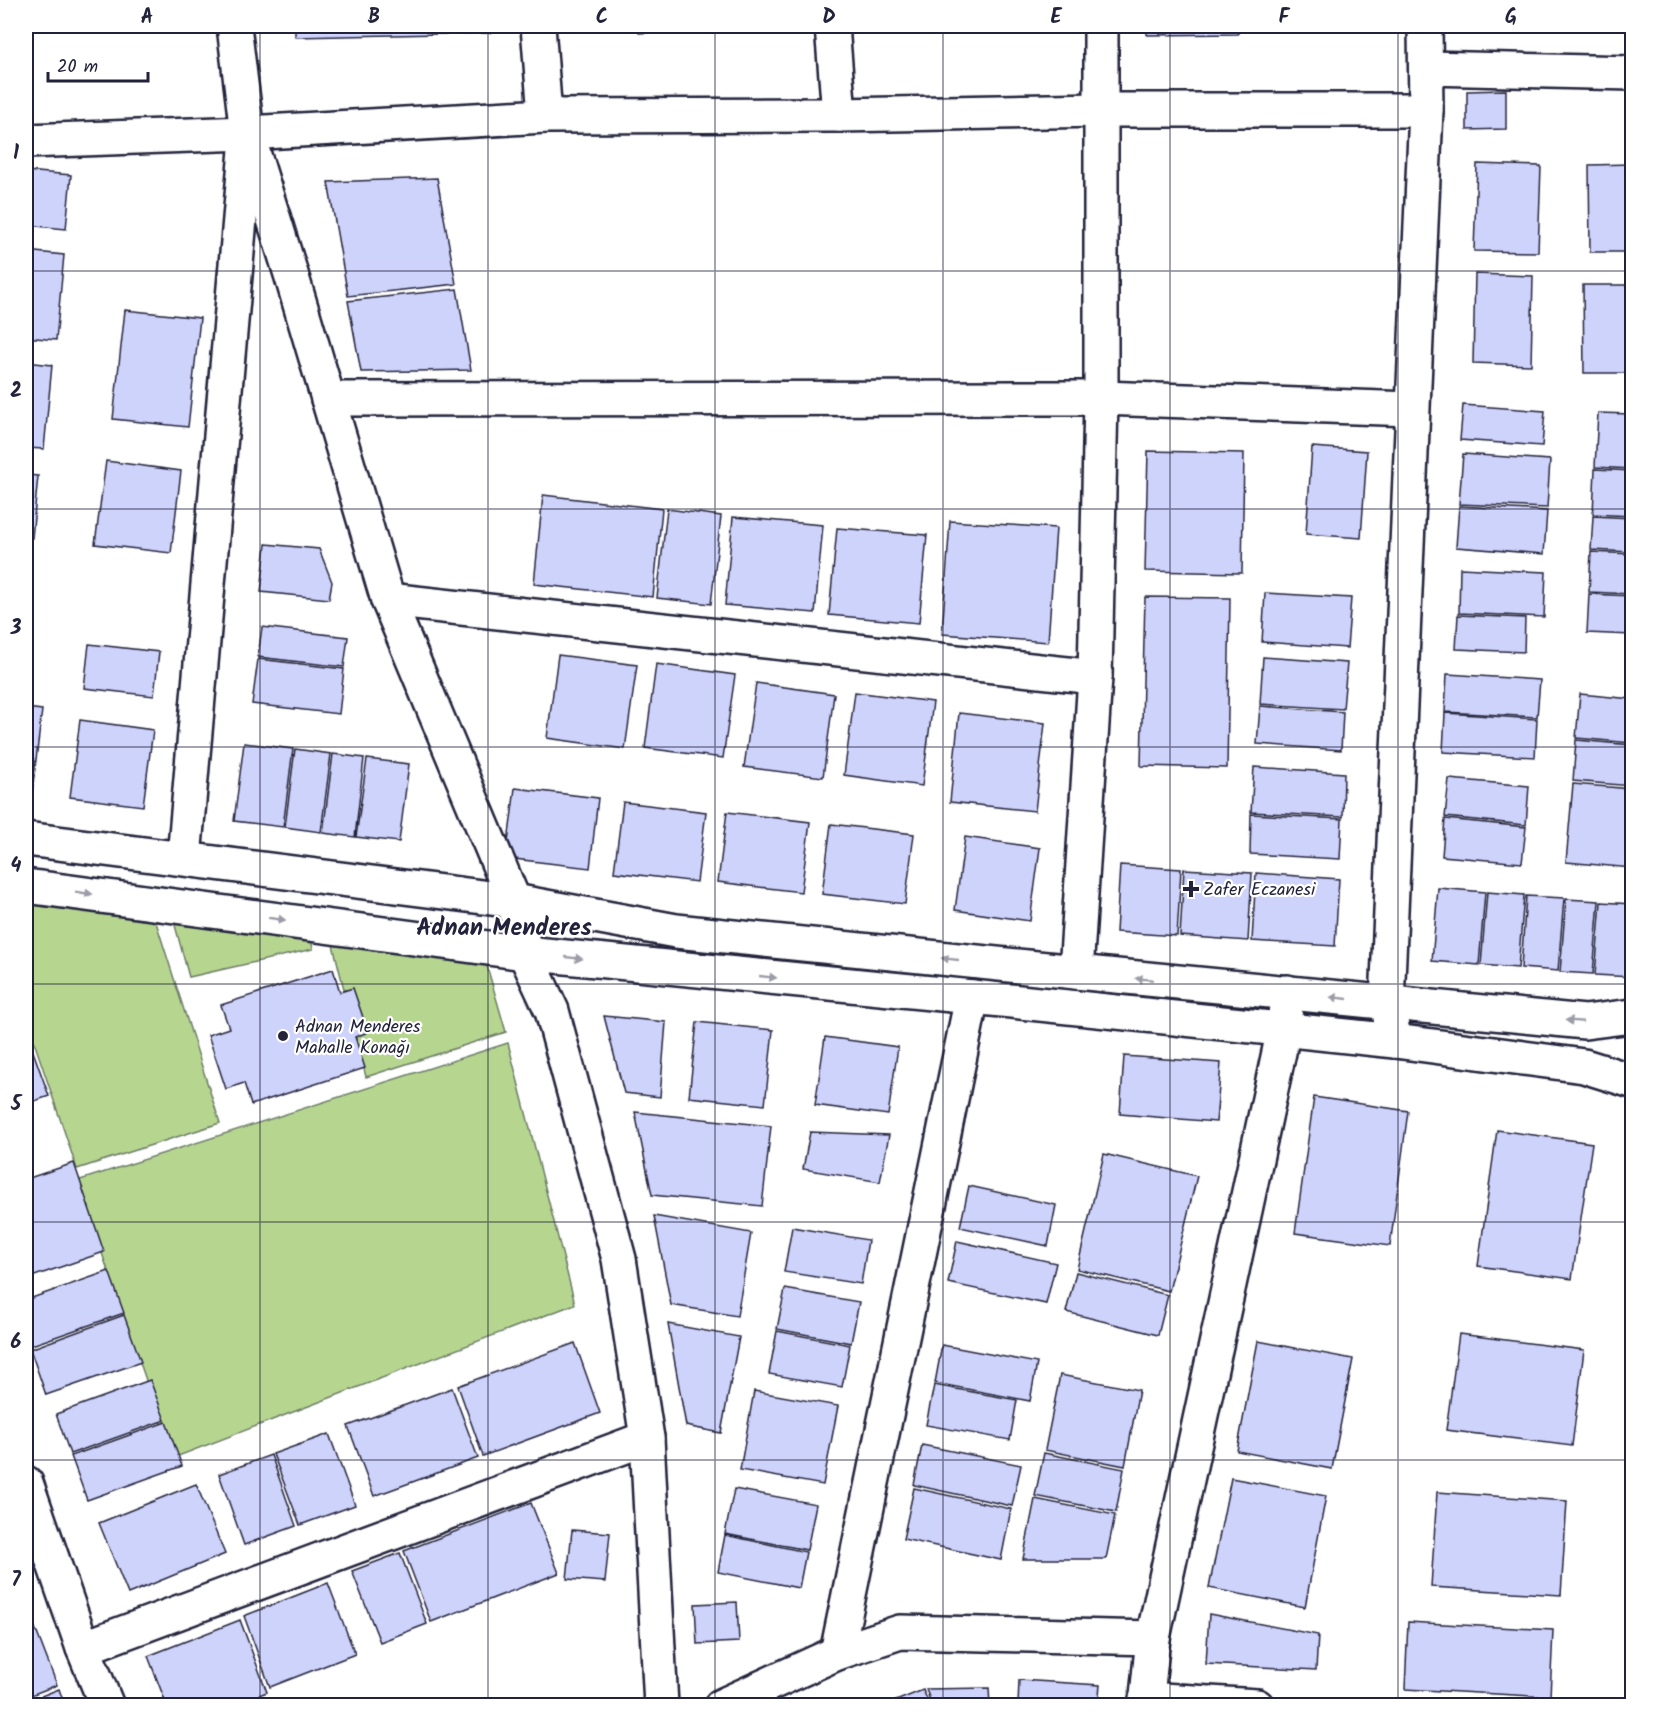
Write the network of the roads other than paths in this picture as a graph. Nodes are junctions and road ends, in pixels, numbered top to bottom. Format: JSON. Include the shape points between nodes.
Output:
{"nodes":[{"id":1,"x":234,"y":26,"type":"edge"},
{"id":2,"x":538,"y":26,"type":"edge"},
{"id":3,"x":832,"y":26,"type":"edge"},
{"id":4,"x":1101,"y":26,"type":"edge"},
{"id":5,"x":1425,"y":26,"type":"edge"},
{"id":6,"x":1426,"y":68,"type":"junction"},
{"id":7,"x":1632,"y":73,"type":"edge"},
{"id":8,"x":1101,"y":110,"type":"junction"},
{"id":9,"x":1426,"y":110,"type":"junction"},
{"id":10,"x":839,"y":115,"type":"junction"},
{"id":11,"x":545,"y":116,"type":"junction"},
{"id":12,"x":247,"y":133,"type":"junction"},
{"id":13,"x":26,"y":141,"type":"edge"},
{"id":14,"x":1101,"y":398,"type":"junction"},
{"id":15,"x":328,"y":399,"type":"junction"},
{"id":16,"x":1412,"y":409,"type":"junction"},
{"id":17,"x":388,"y":600,"type":"junction"},
{"id":18,"x":1095,"y":677,"type":"junction"},
{"id":19,"x":26,"y":839,"type":"edge"},
{"id":20,"x":184,"y":858,"type":"junction"},
{"id":21,"x":26,"y":886,"type":"edge"},
{"id":22,"x":514,"y":901,"type":"junction"},
{"id":23,"x":525,"y":953,"type":"junction"},
{"id":24,"x":1076,"y":972,"type":"junction"},
{"id":25,"x":1287,"y":992,"type":"junction"},
{"id":26,"x":972,"y":997,"type":"junction"},
{"id":27,"x":1387,"y":1003,"type":"junction"},
{"id":28,"x":1632,"y":1016,"type":"edge"},
{"id":29,"x":1284,"y":1029,"type":"junction"},
{"id":30,"x":1395,"y":1041,"type":"junction"},
{"id":31,"x":1632,"y":1081,"type":"edge"},
{"id":32,"x":647,"y":1438,"type":"junction"},
{"id":33,"x":26,"y":1483,"type":"edge"},
{"id":34,"x":1153,"y":1638,"type":"junction"},
{"id":35,"x":84,"y":1648,"type":"junction"},
{"id":36,"x":837,"y":1653,"type":"junction"},
{"id":37,"x":1146,"y":1702,"type":"edge"},
{"id":38,"x":107,"y":1706,"type":"edge"},
{"id":39,"x":661,"y":1706,"type":"edge"},
{"id":40,"x":721,"y":1706,"type":"edge"},
{"id":41,"x":1257,"y":1706,"type":"edge"}],
"edges":[{"from":1,"to":12,"type":"street"},
{"from":2,"to":11,"type":"street"},
{"from":3,"to":10,"type":"street"},
{"from":4,"to":8,"type":"street"},
{"from":5,"to":6,"type":"street"},
{"from":6,"to":7,"type":"street"},
{"from":6,"to":9,"type":"street"},
{"from":8,"to":9,"type":"street"},
{"from":8,"to":10,"type":"street"},
{"from":8,"to":14,"type":"street"},
{"from":9,"to":16,"type":"street"},
{"from":10,"to":11,"type":"street"},
{"from":11,"to":12,"type":"street"},
{"from":12,"to":13,"type":"street"},
{"from":12,"to":15,"type":"street"},
{"from":12,"to":20,"type":"street"},
{"from":14,"to":15,"type":"street"},
{"from":14,"to":16,"type":"street"},
{"from":14,"to":18,"type":"street"},
{"from":15,"to":17,"type":"street"},
{"from":16,"to":27,"type":"street"},
{"from":17,"to":18,"type":"street"},
{"from":17,"to":22,"type":"street"},
{"from":18,"to":24,"type":"street"},
{"from":19,"to":20,"type":"street"},
{"from":20,"to":22,"type":"street"},
{"from":21,"to":23,"type":"street","one_way":true},
{"from":22,"to":23,"type":"street"},
{"from":24,"to":22,"type":"street","one_way":true,"via":[[676,931]]},
{"from":23,"to":26,"type":"street","one_way":true},
{"from":23,"to":32,"type":"street","via":[[552,1011],[619,1259]]},
{"from":25,"to":24,"type":"street","one_way":true},
{"from":27,"to":25,"type":"street","one_way":true},
{"from":25,"to":29,"type":"street"},
{"from":26,"to":29,"type":"street"},
{"from":26,"to":36,"type":"street"},
{"from":28,"to":27,"type":"street","one_way":true,"via":[[1585,1022]]},
{"from":27,"to":30,"type":"street"},
{"from":29,"to":30,"type":"street"},
{"from":29,"to":34,"type":"street"},
{"from":30,"to":31,"type":"street","via":[[1584,1066]]},
{"from":32,"to":35,"type":"street"},
{"from":32,"to":39,"type":"street"},
{"from":33,"to":35,"type":"street"},
{"from":34,"to":36,"type":"street","via":[[900,1632]]},
{"from":34,"to":37,"type":"street"},
{"from":35,"to":38,"type":"street"},
{"from":36,"to":40,"type":"street"},
{"from":37,"to":41,"type":"street"}]}
